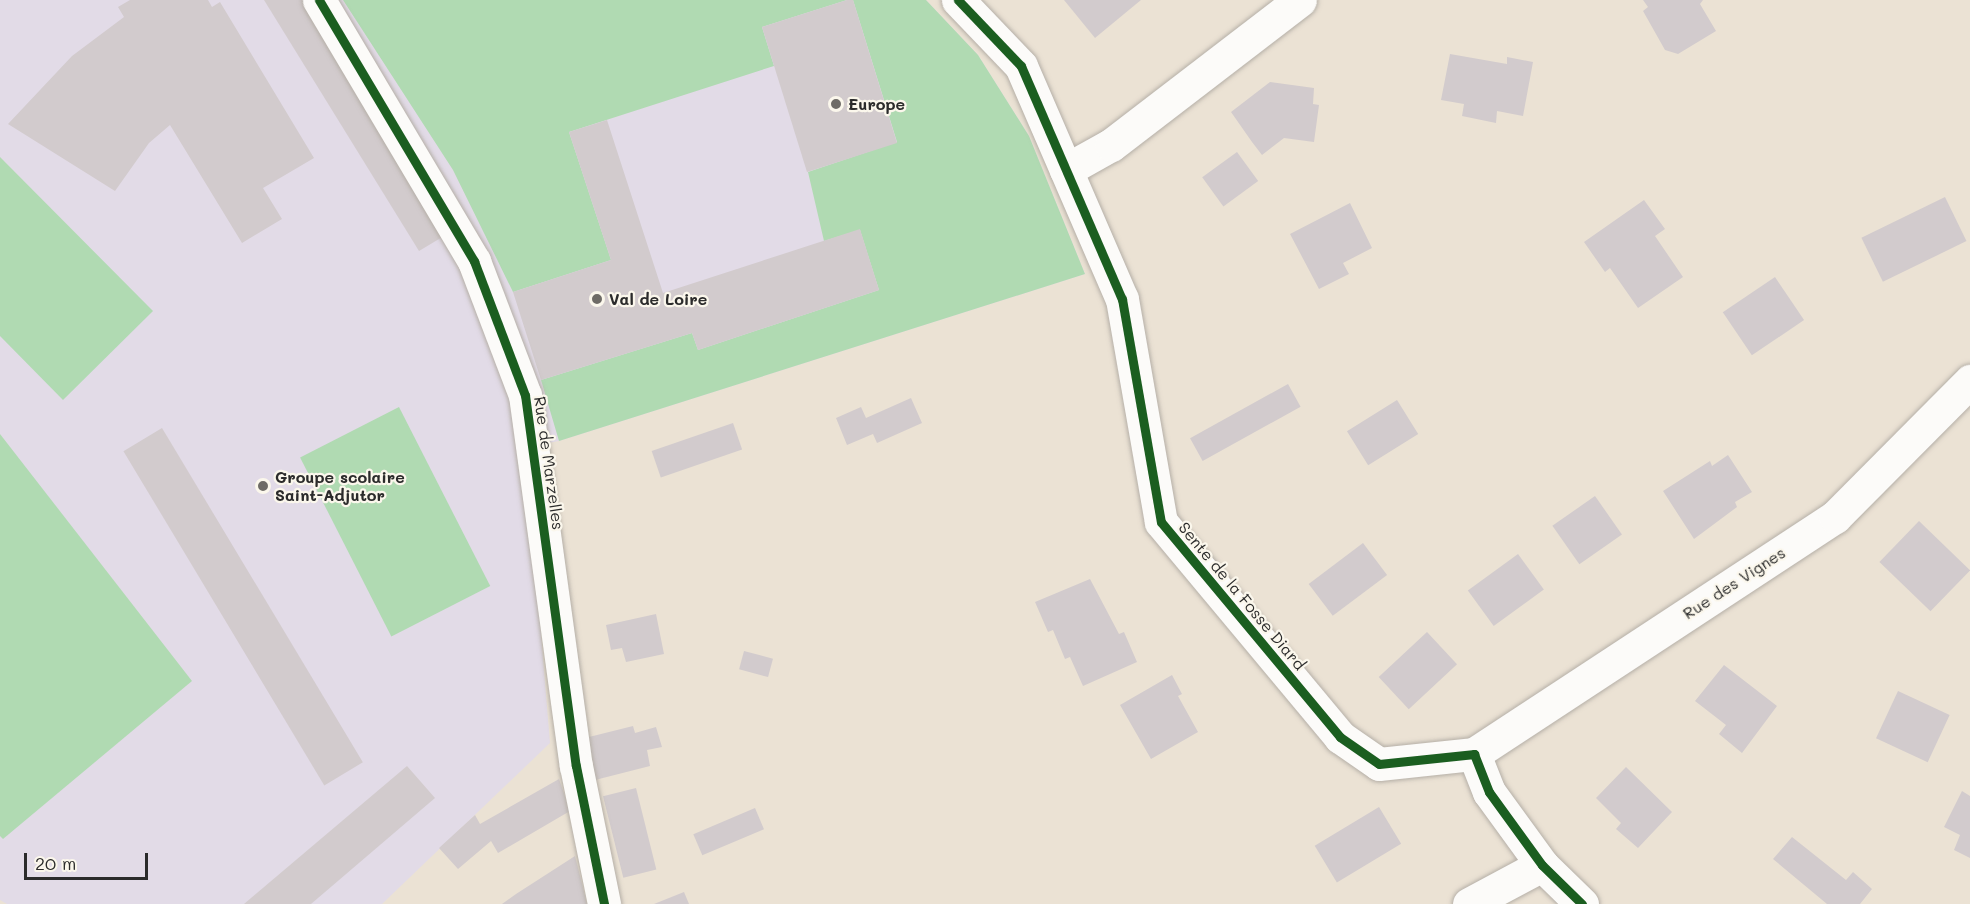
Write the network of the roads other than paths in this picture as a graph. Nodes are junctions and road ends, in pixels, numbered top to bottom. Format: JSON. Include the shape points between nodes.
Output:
{"nodes":[{"id":1,"x":319,"y":0,"type":"edge"},
{"id":2,"x":958,"y":0,"type":"edge"},
{"id":3,"x":1300,"y":0,"type":"edge"},
{"id":4,"x":1066,"y":170,"type":"junction"},
{"id":5,"x":1970,"y":381,"type":"edge"},
{"id":6,"x":1474,"y":754,"type":"junction"},
{"id":7,"x":1542,"y":865,"type":"junction"},
{"id":8,"x":604,"y":904,"type":"edge"},
{"id":9,"x":1468,"y":904,"type":"edge"},
{"id":10,"x":1582,"y":904,"type":"edge"}],
"edges":[{"from":1,"to":8,"type":"street","name":"Rue de Marzelles","via":[[474,261],[525,396],[576,766]]},
{"from":2,"to":4,"type":"street","name":"Sente de la Fosse Diard","via":[[1021,66]]},
{"from":3,"to":4,"type":"street","via":[[1111,146]]},
{"from":4,"to":6,"type":"street","name":"Sente de la Fosse Diard","via":[[1122,299],[1161,522],[1340,737],[1379,764]]},
{"from":5,"to":6,"type":"street","name":"Rue des Vignes","via":[[1835,517]]},
{"from":6,"to":7,"type":"street","via":[[1489,792]]},
{"from":7,"to":9,"type":"street"},
{"from":7,"to":10,"type":"street"}]}
